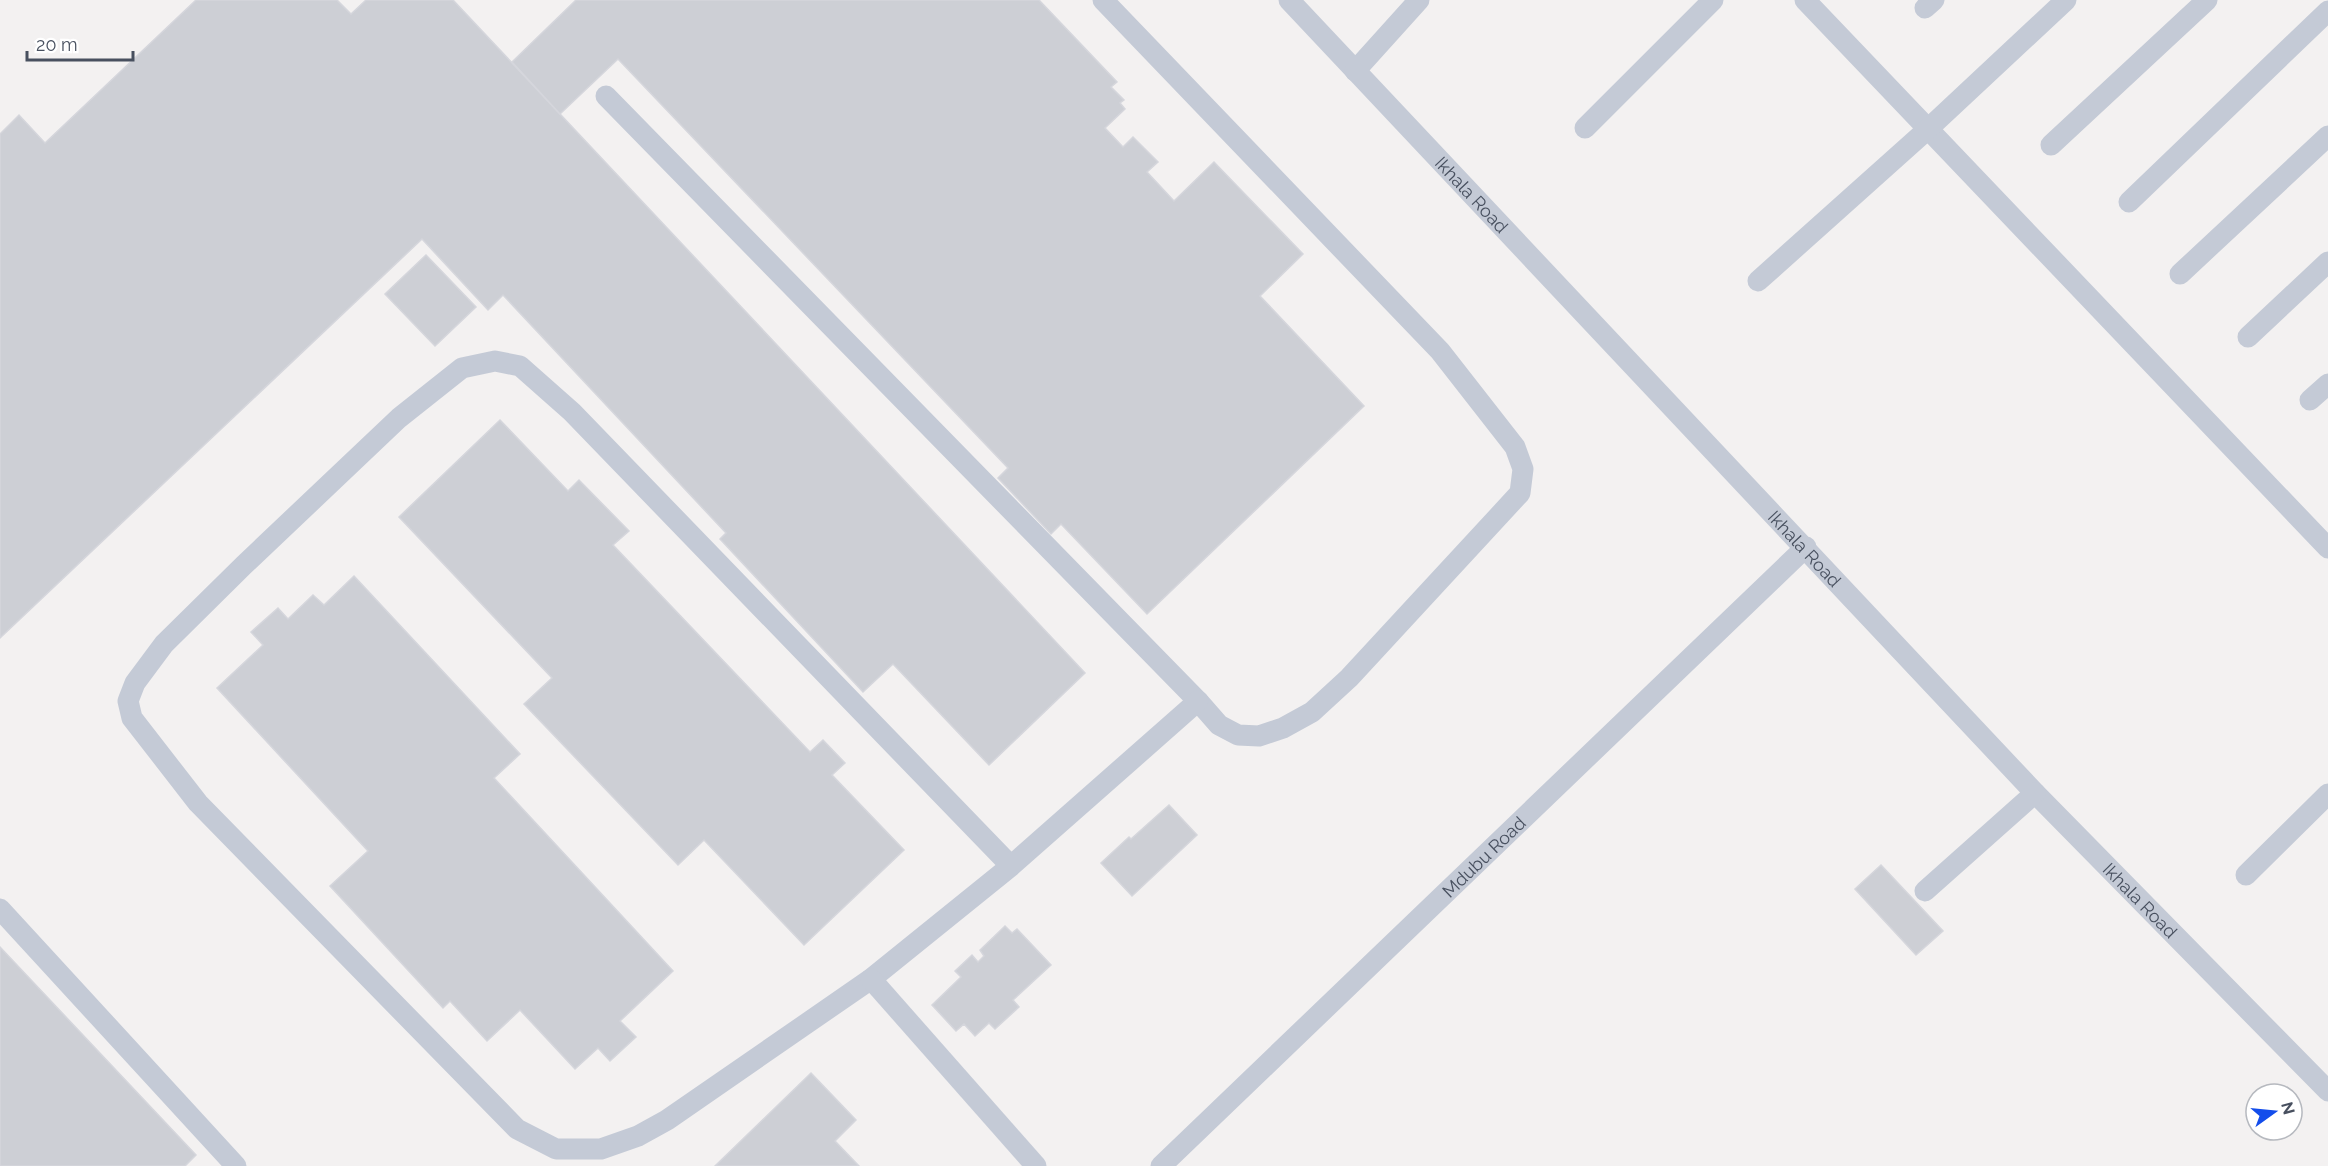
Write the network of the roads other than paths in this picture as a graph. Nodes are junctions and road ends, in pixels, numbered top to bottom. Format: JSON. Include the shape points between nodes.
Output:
{"nodes":[{"id":1,"x":1103,"y":0,"type":"edge"},
{"id":2,"x":1290,"y":0,"type":"edge"},
{"id":3,"x":1419,"y":0,"type":"edge"},
{"id":4,"x":1713,"y":0,"type":"edge"},
{"id":5,"x":1805,"y":0,"type":"edge"},
{"id":6,"x":2066,"y":0,"type":"edge"},
{"id":7,"x":2207,"y":0,"type":"edge"},
{"id":8,"x":2328,"y":11,"type":"edge"},
{"id":9,"x":1355,"y":71,"type":"junction"},
{"id":10,"x":606,"y":96,"type":"dead end"},
{"id":11,"x":1585,"y":128,"type":"dead end"},
{"id":12,"x":1929,"y":128,"type":"junction"},
{"id":13,"x":2328,"y":136,"type":"edge"},
{"id":14,"x":2051,"y":145,"type":"dead end"},
{"id":15,"x":2128,"y":202,"type":"dead end"},
{"id":16,"x":2328,"y":262,"type":"edge"},
{"id":17,"x":2180,"y":274,"type":"dead end"},
{"id":18,"x":1758,"y":281,"type":"dead end"},
{"id":19,"x":2248,"y":337,"type":"dead end"},
{"id":20,"x":2328,"y":384,"type":"edge"},
{"id":21,"x":2310,"y":400,"type":"dead end"},
{"id":22,"x":1806,"y":547,"type":"junction"},
{"id":23,"x":2328,"y":548,"type":"edge"},
{"id":24,"x":1198,"y":701,"type":"junction"},
{"id":25,"x":2036,"y":793,"type":"junction"},
{"id":26,"x":2328,"y":794,"type":"edge"},
{"id":27,"x":1011,"y":866,"type":"junction"},
{"id":28,"x":2246,"y":875,"type":"dead end"},
{"id":29,"x":1925,"y":891,"type":"dead end"},
{"id":30,"x":0,"y":909,"type":"edge"},
{"id":31,"x":870,"y":979,"type":"junction"},
{"id":32,"x":2328,"y":1091,"type":"edge"},
{"id":33,"x":236,"y":1166,"type":"edge"},
{"id":34,"x":1036,"y":1166,"type":"edge"},
{"id":35,"x":1161,"y":1166,"type":"edge"}],
"edges":[{"from":1,"to":24,"type":"lane","via":[[1440,351],[1515,447],[1522,469],[1520,493],[1312,712],[1259,736],[1238,735],[1219,725]]},
{"from":2,"to":9,"type":"lane","name":"Ikhala Road"},
{"from":3,"to":9,"type":"lane"},
{"from":4,"to":11,"type":"lane"},
{"from":5,"to":12,"type":"lane"},
{"from":6,"to":12,"type":"lane"},
{"from":7,"to":14,"type":"lane"},
{"from":8,"to":15,"type":"lane"},
{"from":9,"to":22,"type":"lane","name":"Ikhala Road"},
{"from":10,"to":24,"type":"lane"},
{"from":12,"to":18,"type":"lane"},
{"from":12,"to":23,"type":"lane"},
{"from":13,"to":17,"type":"lane"},
{"from":16,"to":19,"type":"lane"},
{"from":20,"to":21,"type":"lane"},
{"from":22,"to":25,"type":"lane","name":"Ikhala Road"},
{"from":22,"to":35,"type":"lane","name":"Mdubu Road"},
{"from":24,"to":27,"type":"lane"},
{"from":25,"to":29,"type":"lane"},
{"from":25,"to":32,"type":"lane","name":"Ikhala Road"},
{"from":26,"to":28,"type":"lane"},
{"from":27,"to":31,"type":"lane"},
{"from":27,"to":31,"type":"lane","via":[[572,412],[520,366],[495,361],[462,368],[399,418],[164,644],[135,683],[128,701],[132,718],[198,803],[517,1129],[556,1149],[601,1149],[648,1131]]},
{"from":30,"to":33,"type":"lane"},
{"from":31,"to":34,"type":"lane"}]}
